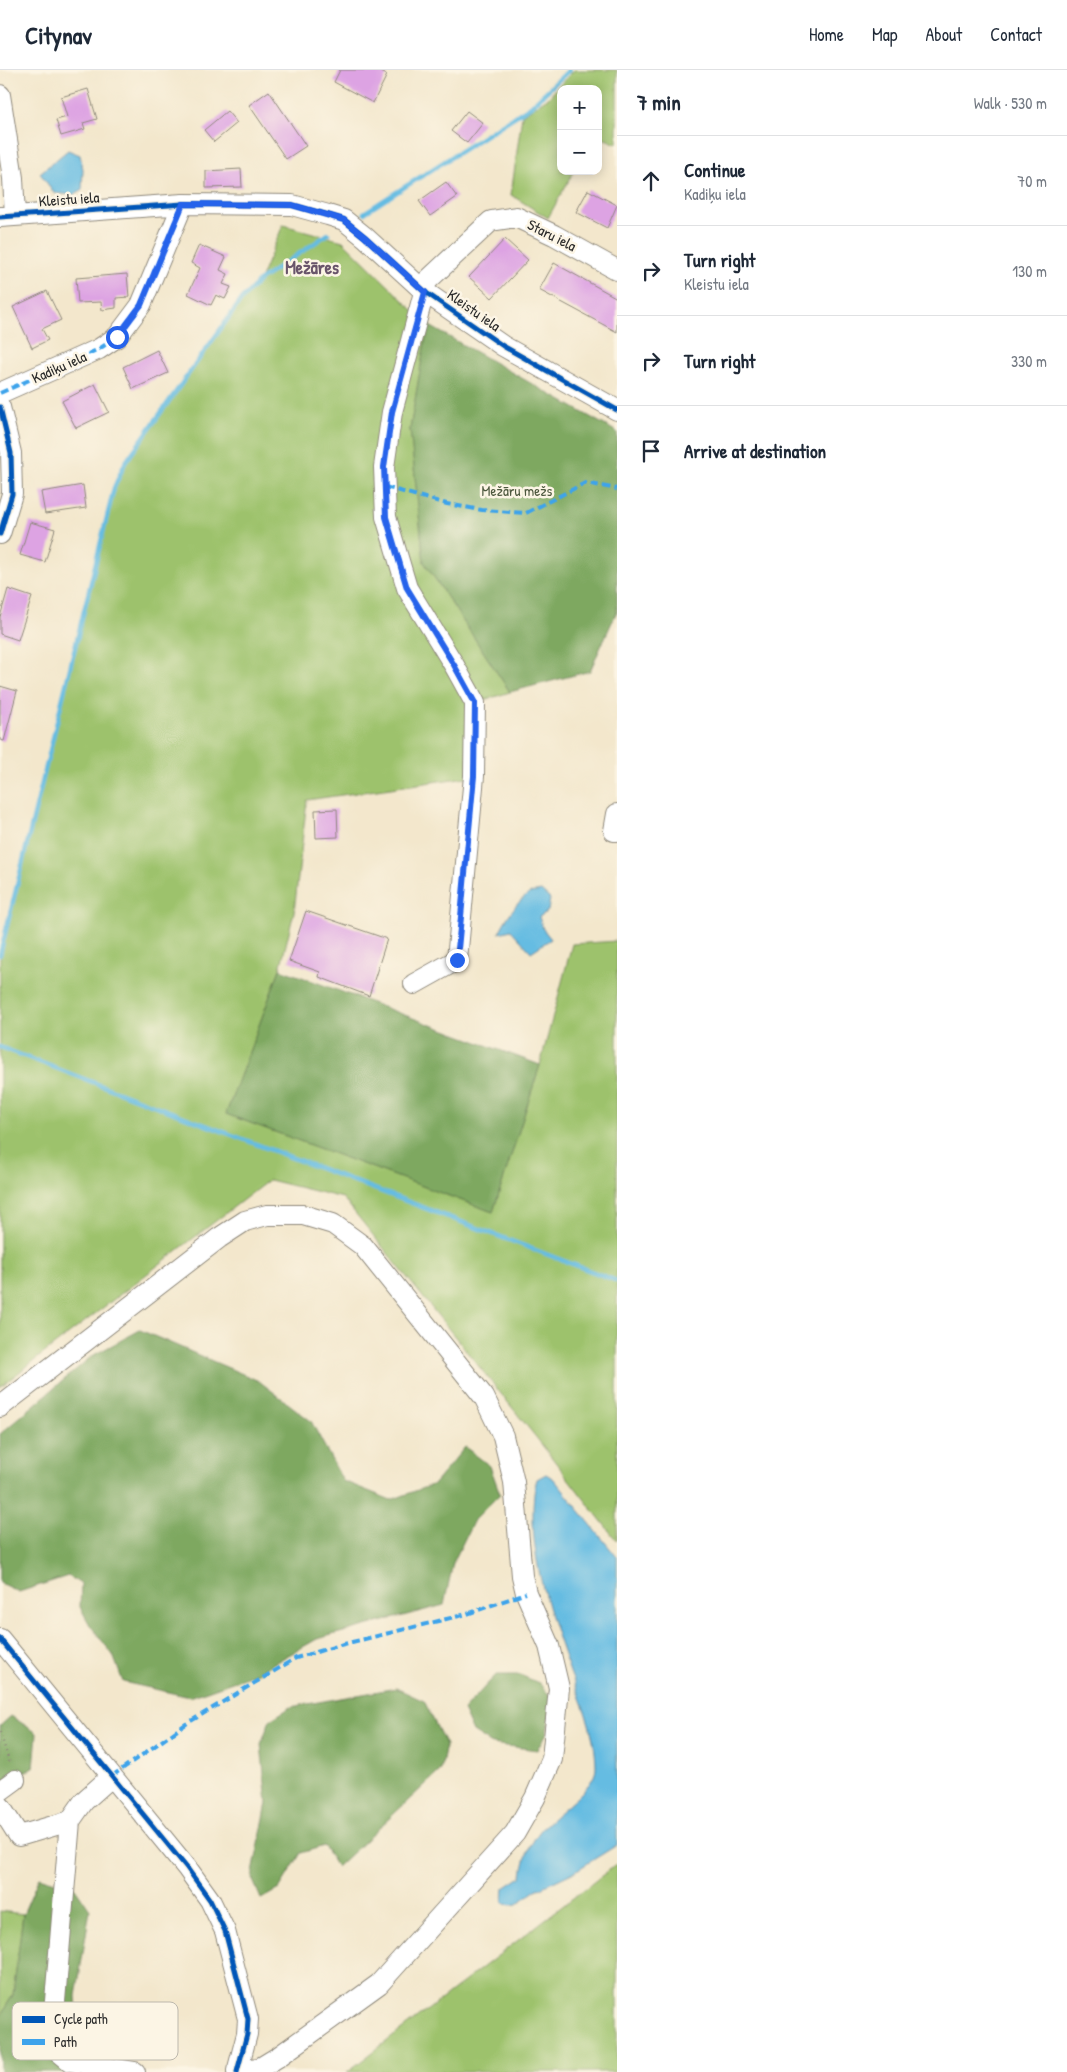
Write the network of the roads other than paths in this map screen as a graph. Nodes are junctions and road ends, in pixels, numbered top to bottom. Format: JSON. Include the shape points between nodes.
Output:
{"nodes":[{"id":1,"x":0,"y":95,"type":"edge"},
{"id":2,"x":183,"y":204,"type":"junction"},
{"id":3,"x":8,"y":217,"type":"edge"},
{"id":4,"x":617,"y":270,"type":"edge"},
{"id":5,"x":425,"y":292,"type":"junction"},
{"id":6,"x":0,"y":393,"type":"edge"},
{"id":7,"x":0,"y":407,"type":"edge"},
{"id":8,"x":617,"y":410,"type":"edge"},
{"id":9,"x":0,"y":534,"type":"edge"},
{"id":10,"x":617,"y":814,"type":"edge"},
{"id":11,"x":617,"y":831,"type":"edge"},
{"id":12,"x":414,"y":984,"type":"dead end"},
{"id":13,"x":0,"y":1407,"type":"edge"},
{"id":14,"x":0,"y":1639,"type":"edge"},
{"id":15,"x":112,"y":1776,"type":"junction"},
{"id":16,"x":0,"y":1806,"type":"edge"},
{"id":17,"x":70,"y":1821,"type":"junction"},
{"id":18,"x":55,"y":2002,"type":"edge"},
{"id":19,"x":69,"y":2060,"type":"edge"},
{"id":20,"x":237,"y":2071,"type":"edge"},
{"id":21,"x":135,"y":2072,"type":"edge"}],
"edges":[{"from":1,"to":3,"type":"street","via":[[13,178]]},
{"from":2,"to":3,"type":"street","name":"Kleistu iela"},
{"from":2,"to":5,"type":"street","name":"Kleistu iela","via":[[292,205],[344,220]]},
{"from":2,"to":6,"type":"street","name":"Kadiķu iela","via":[[141,305],[117,337],[99,349]]},
{"from":4,"to":5,"type":"street","name":"Staru iela","via":[[516,217],[491,221],[427,281]]},
{"from":5,"to":8,"type":"street","name":"Kleistu iela","via":[[503,346]]},
{"from":5,"to":12,"type":"street","name":"Staru iela","via":[[392,412],[384,467],[386,517],[407,588],[475,703],[474,776],[457,960]]},
{"from":7,"to":9,"type":"street","via":[[10,453],[12,494]]},
{"from":10,"to":11,"type":"street","via":[[614,831]]},
{"from":13,"to":20,"type":"street","via":[[245,1221],[267,1215],[303,1215],[333,1224],[363,1246],[484,1397],[503,1436],[514,1482],[522,1576],[549,1646],[558,1688],[552,1759],[515,1833],[379,1984],[278,2057],[260,2068]]},
{"from":14,"to":15,"type":"street"},
{"from":15,"to":17,"type":"street","via":[[84,1801]]},
{"from":15,"to":20,"type":"street","via":[[187,1868],[210,1900],[225,1931],[248,2019]]},
{"from":16,"to":17,"type":"street","via":[[19,1836]]},
{"from":17,"to":18,"type":"street"},
{"from":19,"to":21,"type":"street"}]}
